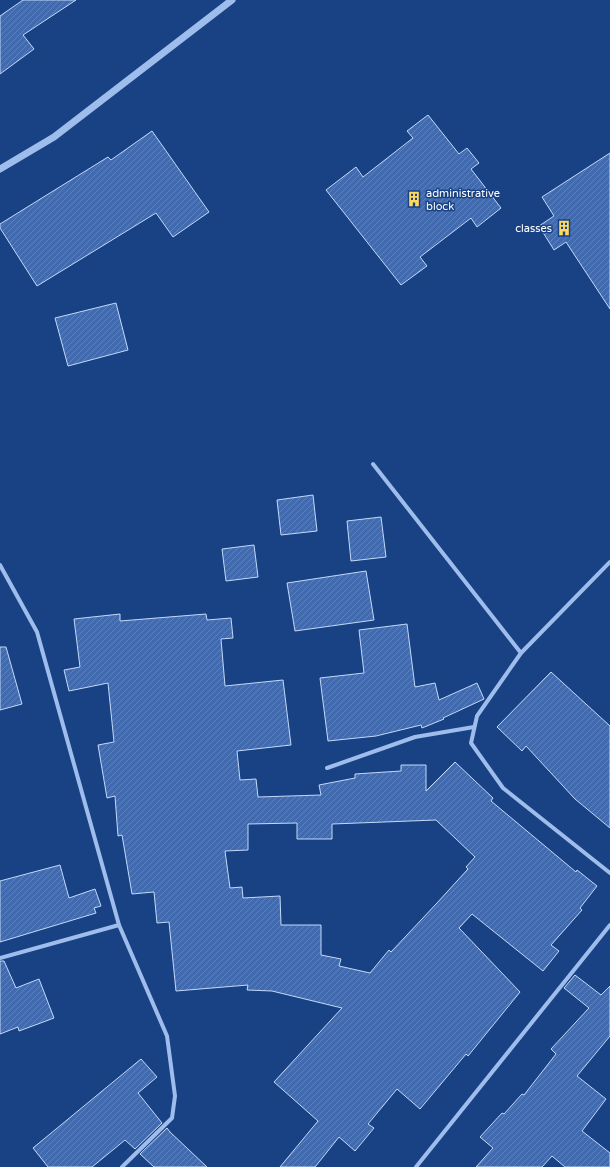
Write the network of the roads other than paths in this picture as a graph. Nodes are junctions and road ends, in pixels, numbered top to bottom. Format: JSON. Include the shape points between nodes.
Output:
{"nodes":[{"id":1,"x":232,"y":0,"type":"edge"},
{"id":2,"x":0,"y":169,"type":"edge"},
{"id":3,"x":373,"y":464,"type":"dead end"},
{"id":4,"x":610,"y":562,"type":"edge"},
{"id":5,"x":0,"y":565,"type":"edge"},
{"id":6,"x":521,"y":653,"type":"junction"},
{"id":7,"x":474,"y":727,"type":"junction"},
{"id":8,"x":327,"y":768,"type":"dead end"},
{"id":9,"x":610,"y":873,"type":"edge"},
{"id":10,"x":119,"y":925,"type":"junction"},
{"id":11,"x":610,"y":926,"type":"edge"},
{"id":12,"x":0,"y":958,"type":"edge"},
{"id":13,"x":122,"y":1167,"type":"edge"},
{"id":14,"x":416,"y":1167,"type":"edge"}],
"edges":[{"from":1,"to":2,"type":"street","via":[[54,137]]},
{"from":3,"to":6,"type":"street"},
{"from":4,"to":6,"type":"street"},
{"from":5,"to":10,"type":"street","via":[[37,632]]},
{"from":6,"to":7,"type":"street","via":[[477,716]]},
{"from":7,"to":8,"type":"street","via":[[415,738]]},
{"from":7,"to":9,"type":"street","via":[[471,743],[503,788]]},
{"from":10,"to":12,"type":"street"},
{"from":10,"to":13,"type":"street","via":[[167,1036],[175,1096],[172,1118]]},
{"from":11,"to":14,"type":"street"}]}
